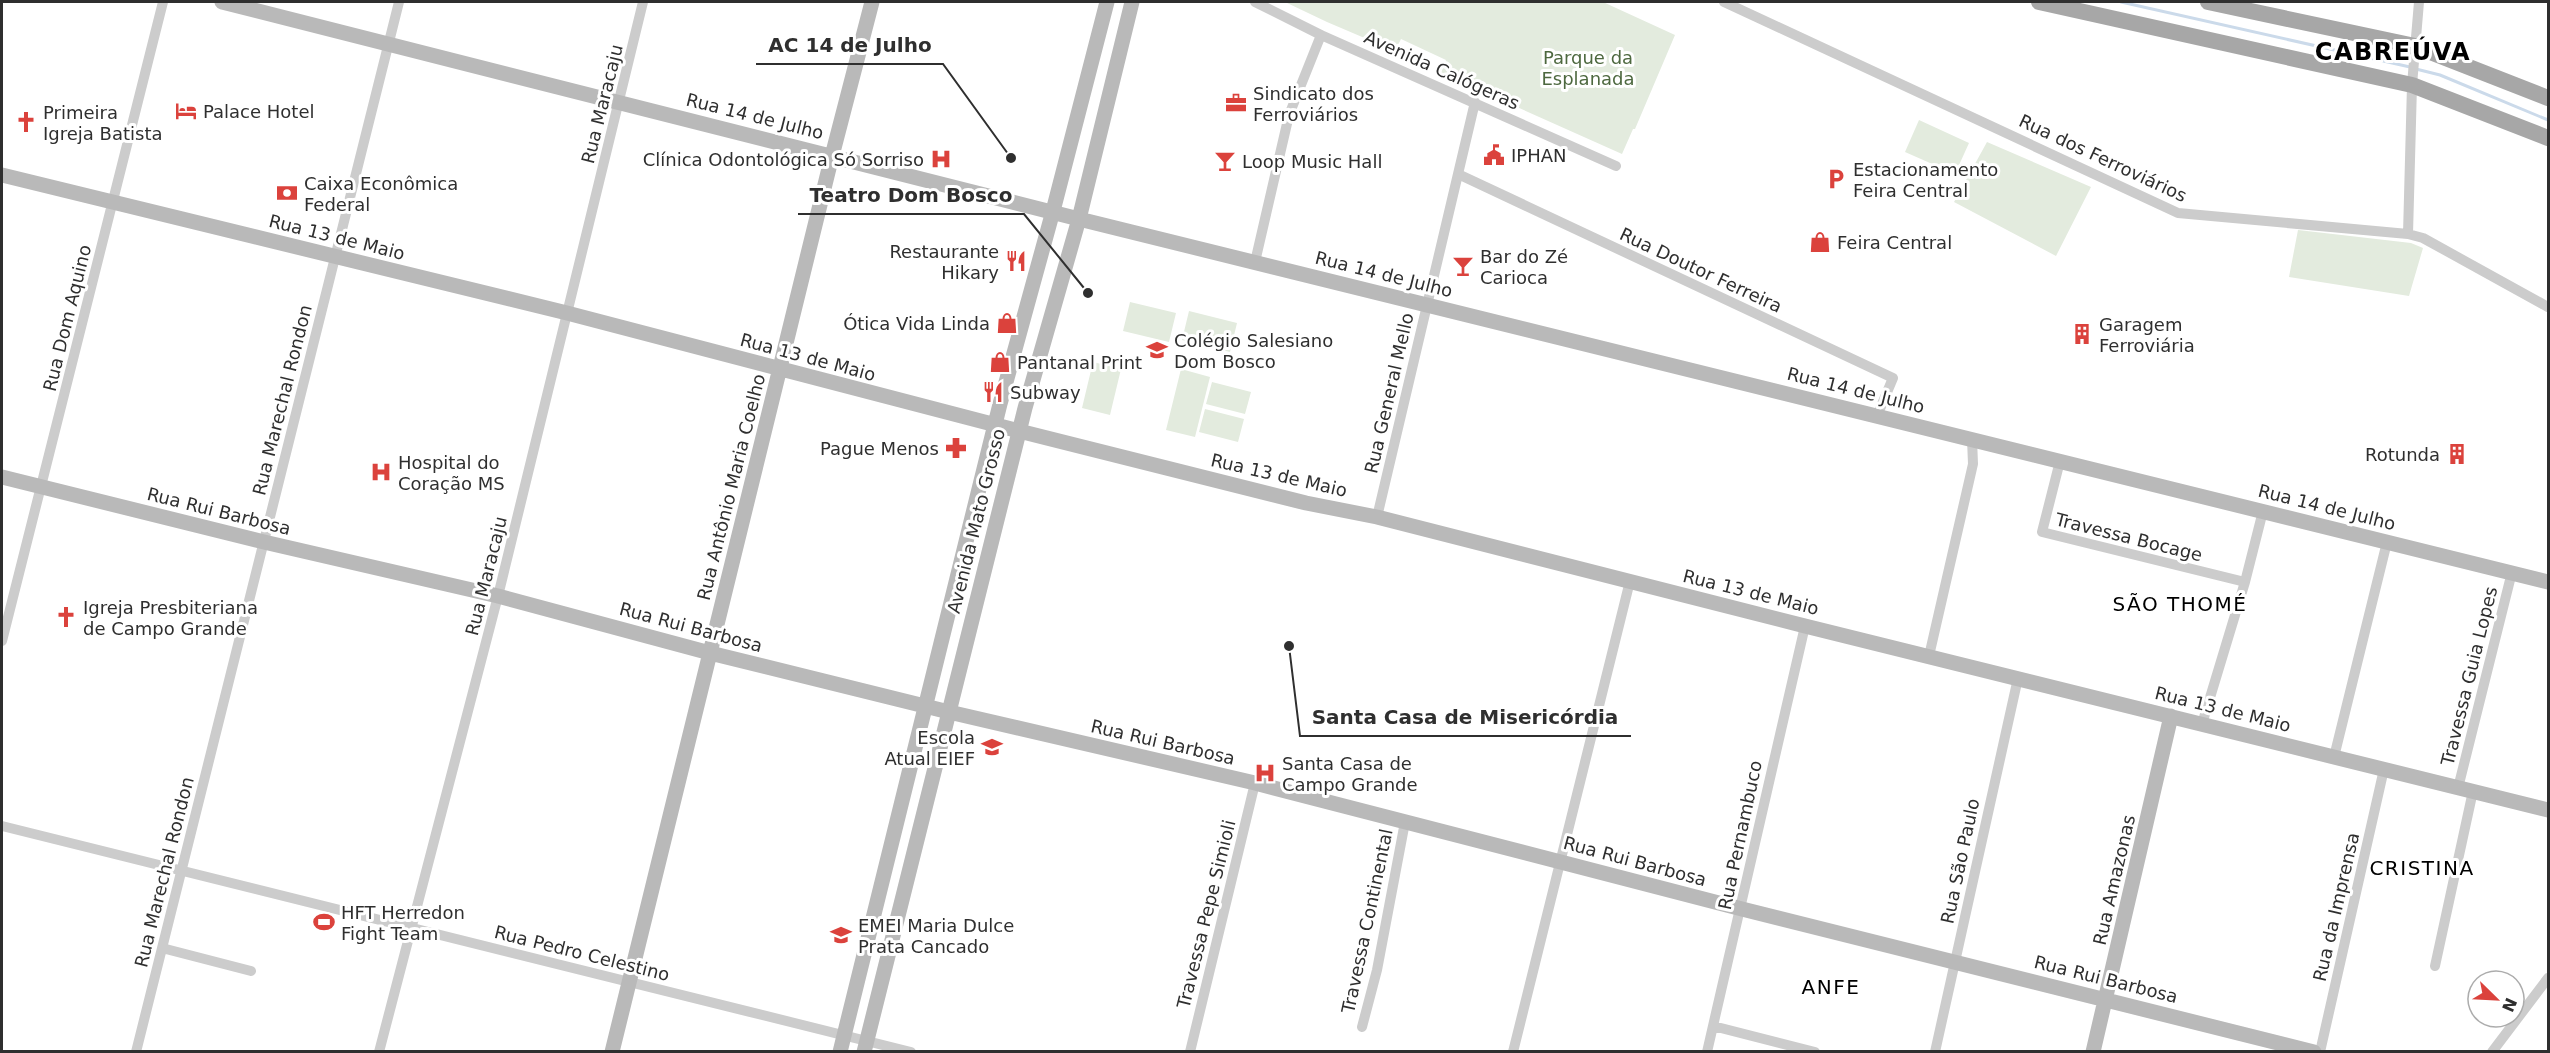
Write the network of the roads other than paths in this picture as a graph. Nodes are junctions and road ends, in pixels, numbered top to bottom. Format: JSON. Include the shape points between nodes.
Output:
{"nodes":[{"id":1,"x":163,"y":2,"type":"edge"},
{"id":2,"x":222,"y":2,"type":"edge"},
{"id":3,"x":399,"y":2,"type":"edge"},
{"id":4,"x":643,"y":2,"type":"edge"},
{"id":5,"x":873,"y":2,"type":"edge"},
{"id":6,"x":1107,"y":2,"type":"edge"},
{"id":7,"x":1132,"y":2,"type":"edge"},
{"id":8,"x":1255,"y":2,"type":"edge"},
{"id":9,"x":1724,"y":2,"type":"edge"},
{"id":10,"x":2039,"y":2,"type":"edge"},
{"id":11,"x":2208,"y":2,"type":"edge"},
{"id":12,"x":2419,"y":2,"type":"edge"},
{"id":13,"x":1321,"y":35,"type":"junction"},
{"id":14,"x":388,"y":44,"type":"junction"},
{"id":15,"x":2415,"y":47,"type":"junction"},
{"id":16,"x":2412,"y":83,"type":"junction"},
{"id":17,"x":2548,"y":98,"type":"edge"},
{"id":18,"x":619,"y":102,"type":"junction"},
{"id":19,"x":1475,"y":102,"type":"junction"},
{"id":20,"x":2548,"y":138,"type":"edge"},
{"id":21,"x":832,"y":156,"type":"junction"},
{"id":22,"x":1616,"y":166,"type":"dead end"},
{"id":23,"x":1458,"y":174,"type":"junction"},
{"id":24,"x":2,"y":175,"type":"edge"},
{"id":25,"x":113,"y":202,"type":"junction"},
{"id":26,"x":1053,"y":212,"type":"junction"},
{"id":27,"x":1079,"y":219,"type":"junction"},
{"id":28,"x":2408,"y":234,"type":"junction"},
{"id":29,"x":335,"y":257,"type":"junction"},
{"id":30,"x":1255,"y":262,"type":"junction"},
{"id":31,"x":1427,"y":304,"type":"junction"},
{"id":32,"x":2548,"y":307,"type":"edge"},
{"id":33,"x":567,"y":313,"type":"junction"},
{"id":34,"x":780,"y":370,"type":"junction"},
{"id":35,"x":1877,"y":416,"type":"junction"},
{"id":36,"x":995,"y":425,"type":"junction"},
{"id":37,"x":1019,"y":432,"type":"junction"},
{"id":38,"x":1972,"y":439,"type":"junction"},
{"id":39,"x":2060,"y":461,"type":"junction"},
{"id":40,"x":2,"y":477,"type":"edge"},
{"id":41,"x":41,"y":487,"type":"junction"},
{"id":42,"x":2263,"y":511,"type":"junction"},
{"id":43,"x":1377,"y":517,"type":"junction"},
{"id":44,"x":264,"y":542,"type":"junction"},
{"id":45,"x":2387,"y":542,"type":"junction"},
{"id":46,"x":2512,"y":573,"type":"junction"},
{"id":47,"x":1630,"y":581,"type":"junction"},
{"id":48,"x":2545,"y":581,"type":"edge"},
{"id":49,"x":2245,"y":582,"type":"junction"},
{"id":50,"x":498,"y":596,"type":"junction"},
{"id":51,"x":1805,"y":626,"type":"junction"},
{"id":52,"x":2,"y":641,"type":"edge"},
{"id":53,"x":710,"y":653,"type":"junction"},
{"id":54,"x":1929,"y":656,"type":"junction"},
{"id":55,"x":2018,"y":678,"type":"junction"},
{"id":56,"x":925,"y":706,"type":"junction"},
{"id":57,"x":949,"y":712,"type":"junction"},
{"id":58,"x":2171,"y":716,"type":"junction"},
{"id":59,"x":2202,"y":724,"type":"junction"},
{"id":60,"x":2334,"y":757,"type":"junction"},
{"id":61,"x":2384,"y":769,"type":"junction"},
{"id":62,"x":1255,"y":783,"type":"junction"},
{"id":63,"x":2466,"y":789,"type":"junction"},
{"id":64,"x":2548,"y":810,"type":"edge"},
{"id":65,"x":1405,"y":822,"type":"junction"},
{"id":66,"x":2,"y":826,"type":"edge"},
{"id":67,"x":1561,"y":862,"type":"junction"},
{"id":68,"x":182,"y":871,"type":"junction"},
{"id":69,"x":1742,"y":909,"type":"junction"},
{"id":70,"x":411,"y":928,"type":"junction"},
{"id":71,"x":162,"y":948,"type":"junction"},
{"id":72,"x":1955,"y":962,"type":"junction"},
{"id":73,"x":2435,"y":966,"type":"dead end"},
{"id":74,"x":251,"y":971,"type":"dead end"},
{"id":75,"x":2548,"y":978,"type":"edge"},
{"id":76,"x":628,"y":981,"type":"junction"},
{"id":77,"x":2107,"y":999,"type":"junction"},
{"id":78,"x":1713,"y":1026,"type":"junction"},
{"id":79,"x":1362,"y":1027,"type":"dead end"},
{"id":80,"x":843,"y":1035,"type":"junction"},
{"id":81,"x":866,"y":1046,"type":"edge"},
{"id":82,"x":136,"y":1052,"type":"edge"},
{"id":83,"x":379,"y":1052,"type":"edge"},
{"id":84,"x":612,"y":1052,"type":"edge"},
{"id":85,"x":840,"y":1052,"type":"edge"},
{"id":86,"x":911,"y":1052,"type":"edge"},
{"id":87,"x":1190,"y":1052,"type":"edge"},
{"id":88,"x":1513,"y":1052,"type":"edge"},
{"id":89,"x":1707,"y":1052,"type":"edge"},
{"id":90,"x":1815,"y":1052,"type":"edge"},
{"id":91,"x":1935,"y":1052,"type":"edge"},
{"id":92,"x":2093,"y":1052,"type":"edge"},
{"id":93,"x":2314,"y":1052,"type":"edge"},
{"id":94,"x":2320,"y":1052,"type":"edge"},
{"id":95,"x":2492,"y":1052,"type":"edge"}],
"edges":[{"from":1,"to":25,"type":"street","name":"Rua Dom Aquino"},
{"from":2,"to":14,"type":"street","name":"Rua 14 de Julho"},
{"from":3,"to":14,"type":"street","name":"Rua Marechal Rondon"},
{"from":4,"to":18,"type":"street","name":"Rua Maracaju"},
{"from":5,"to":21,"type":"street","name":"Rua Antônio Maria Coelho"},
{"from":6,"to":26,"type":"street","name":"Avenida Mato Grosso"},
{"from":7,"to":27,"type":"street","name":"Avenida Mato Grosso"},
{"from":8,"to":13,"type":"street","name":"Avenida Calógeras"},
{"from":9,"to":28,"type":"street","name":"Rua dos Ferroviários","via":[[2178,213]]},
{"from":10,"to":16,"type":"main road"},
{"from":11,"to":15,"type":"main road"},
{"from":12,"to":15,"type":"street"},
{"from":13,"to":19,"type":"street","name":"Avenida Calógeras"},
{"from":13,"to":30,"type":"street","via":[[1289,114]]},
{"from":14,"to":18,"type":"street","name":"Rua 14 de Julho"},
{"from":14,"to":29,"type":"street","name":"Rua Marechal Rondon"},
{"from":15,"to":16,"type":"street"},
{"from":15,"to":17,"type":"main road"},
{"from":16,"to":20,"type":"main road"},
{"from":16,"to":28,"type":"street"},
{"from":18,"to":21,"type":"street","name":"Rua 14 de Julho"},
{"from":18,"to":33,"type":"street","name":"Rua Maracaju"},
{"from":19,"to":22,"type":"street","name":"Avenida Calógeras"},
{"from":19,"to":23,"type":"street","name":"Rua General Mello"},
{"from":21,"to":26,"type":"street","name":"Rua 14 de Julho"},
{"from":21,"to":34,"type":"street","name":"Rua Antônio Maria Coelho"},
{"from":23,"to":31,"type":"street","name":"Rua General Mello"},
{"from":23,"to":35,"type":"street","name":"Rua Doutor Ferreira","via":[[1893,378]]},
{"from":24,"to":25,"type":"street","name":"Rua 13 de Maio"},
{"from":25,"to":29,"type":"street","name":"Rua 13 de Maio"},
{"from":25,"to":41,"type":"street","name":"Rua Dom Aquino"},
{"from":26,"to":27,"type":"street","name":"Rua 14 de Julho"},
{"from":26,"to":36,"type":"street","name":"Avenida Mato Grosso"},
{"from":27,"to":30,"type":"street","name":"Rua 14 de Julho"},
{"from":27,"to":37,"type":"street","name":"Avenida Mato Grosso"},
{"from":28,"to":32,"type":"street","name":"Rua dos Ferroviários","via":[[2423,238]]},
{"from":29,"to":33,"type":"street","name":"Rua 13 de Maio"},
{"from":29,"to":44,"type":"street","name":"Rua Marechal Rondon"},
{"from":30,"to":31,"type":"street","name":"Rua 14 de Julho"},
{"from":31,"to":35,"type":"street","name":"Rua 14 de Julho"},
{"from":31,"to":43,"type":"street","name":"Rua General Mello"},
{"from":33,"to":34,"type":"street","name":"Rua 13 de Maio"},
{"from":33,"to":50,"type":"street","name":"Rua Maracaju"},
{"from":34,"to":36,"type":"street","name":"Rua 13 de Maio"},
{"from":34,"to":53,"type":"street","name":"Rua Antônio Maria Coelho"},
{"from":35,"to":38,"type":"street","name":"Rua 14 de Julho"},
{"from":36,"to":37,"type":"street","name":"Rua 13 de Maio"},
{"from":36,"to":56,"type":"street","name":"Avenida Mato Grosso"},
{"from":37,"to":43,"type":"street","name":"Rua 13 de Maio"},
{"from":37,"to":57,"type":"street","name":"Avenida Mato Grosso"},
{"from":38,"to":39,"type":"street","name":"Rua 14 de Julho"},
{"from":38,"to":54,"type":"street","via":[[1973,464]]},
{"from":39,"to":42,"type":"street","name":"Rua 14 de Julho"},
{"from":39,"to":49,"type":"street","name":"Travessa Bocage","via":[[2042,532]]},
{"from":40,"to":41,"type":"street","name":"Rua Rui Barbosa"},
{"from":41,"to":44,"type":"street","name":"Rua Rui Barbosa"},
{"from":41,"to":52,"type":"street","name":"Rua Dom Aquino"},
{"from":42,"to":45,"type":"street","name":"Rua 14 de Julho"},
{"from":42,"to":49,"type":"street"},
{"from":43,"to":47,"type":"street","name":"Rua 13 de Maio"},
{"from":44,"to":50,"type":"street","name":"Rua Rui Barbosa"},
{"from":44,"to":68,"type":"street","name":"Rua Marechal Rondon"},
{"from":45,"to":46,"type":"street","name":"Rua 14 de Julho"},
{"from":45,"to":60,"type":"street"},
{"from":46,"to":48,"type":"street","name":"Rua 14 de Julho"},
{"from":46,"to":63,"type":"street","name":"Travessa Guia Lopes"},
{"from":47,"to":51,"type":"street","name":"Rua 13 de Maio"},
{"from":47,"to":67,"type":"street"},
{"from":49,"to":59,"type":"street"},
{"from":50,"to":53,"type":"street","name":"Rua Rui Barbosa"},
{"from":50,"to":70,"type":"street","name":"Rua Maracaju"},
{"from":51,"to":54,"type":"street","name":"Rua 13 de Maio"},
{"from":51,"to":69,"type":"street","name":"Rua Pernambuco"},
{"from":53,"to":56,"type":"street","name":"Rua Rui Barbosa"},
{"from":53,"to":76,"type":"street","name":"Rua Antônio Maria Coelho"},
{"from":54,"to":55,"type":"street","name":"Rua 13 de Maio"},
{"from":55,"to":58,"type":"street","name":"Rua 13 de Maio"},
{"from":55,"to":72,"type":"street","name":"Rua São Paulo"},
{"from":56,"to":57,"type":"street","name":"Rua Rui Barbosa"},
{"from":56,"to":80,"type":"street","name":"Avenida Mato Grosso"},
{"from":57,"to":62,"type":"street","name":"Rua Rui Barbosa"},
{"from":57,"to":81,"type":"street","name":"Avenida Mato Grosso"},
{"from":58,"to":59,"type":"street","name":"Rua 13 de Maio"},
{"from":58,"to":77,"type":"street","name":"Rua Amazonas"},
{"from":59,"to":60,"type":"street","name":"Rua 13 de Maio"},
{"from":60,"to":61,"type":"street","name":"Rua 13 de Maio"},
{"from":61,"to":63,"type":"street","name":"Rua 13 de Maio"},
{"from":61,"to":94,"type":"street","name":"Rua da Imprensa"},
{"from":62,"to":65,"type":"street","name":"Rua Rui Barbosa"},
{"from":62,"to":87,"type":"street","name":"Travessa Pepe Simioli"},
{"from":63,"to":64,"type":"street","name":"Rua 13 de Maio"},
{"from":63,"to":73,"type":"street","name":"Travessa Guia Lopes"},
{"from":65,"to":67,"type":"street","name":"Rua Rui Barbosa"},
{"from":65,"to":79,"type":"street","name":"Travessa Continental"},
{"from":66,"to":68,"type":"street","name":"Rua Pedro Celestino"},
{"from":67,"to":69,"type":"street","name":"Rua Rui Barbosa"},
{"from":67,"to":88,"type":"street"},
{"from":68,"to":70,"type":"street","name":"Rua Pedro Celestino"},
{"from":68,"to":71,"type":"street","name":"Rua Marechal Rondon"},
{"from":69,"to":72,"type":"street","name":"Rua Rui Barbosa"},
{"from":69,"to":78,"type":"street","name":"Rua Pernambuco"},
{"from":70,"to":76,"type":"street","name":"Rua Pedro Celestino"},
{"from":70,"to":83,"type":"street","name":"Rua Maracaju"},
{"from":71,"to":74,"type":"street"},
{"from":71,"to":82,"type":"street","name":"Rua Marechal Rondon"},
{"from":72,"to":77,"type":"street","name":"Rua Rui Barbosa"},
{"from":72,"to":91,"type":"street","name":"Rua São Paulo"},
{"from":75,"to":95,"type":"street"},
{"from":76,"to":80,"type":"street","name":"Rua Pedro Celestino"},
{"from":76,"to":84,"type":"street","name":"Rua Antônio Maria Coelho"},
{"from":77,"to":92,"type":"street","name":"Rua Amazonas"},
{"from":77,"to":93,"type":"street","name":"Rua Rui Barbosa"},
{"from":78,"to":89,"type":"street","name":"Rua Pernambuco"},
{"from":78,"to":90,"type":"street"},
{"from":80,"to":81,"type":"street","name":"Rua Pedro Celestino"},
{"from":80,"to":85,"type":"street","name":"Avenida Mato Grosso"},
{"from":81,"to":86,"type":"street","name":"Rua Pedro Celestino"}]}
